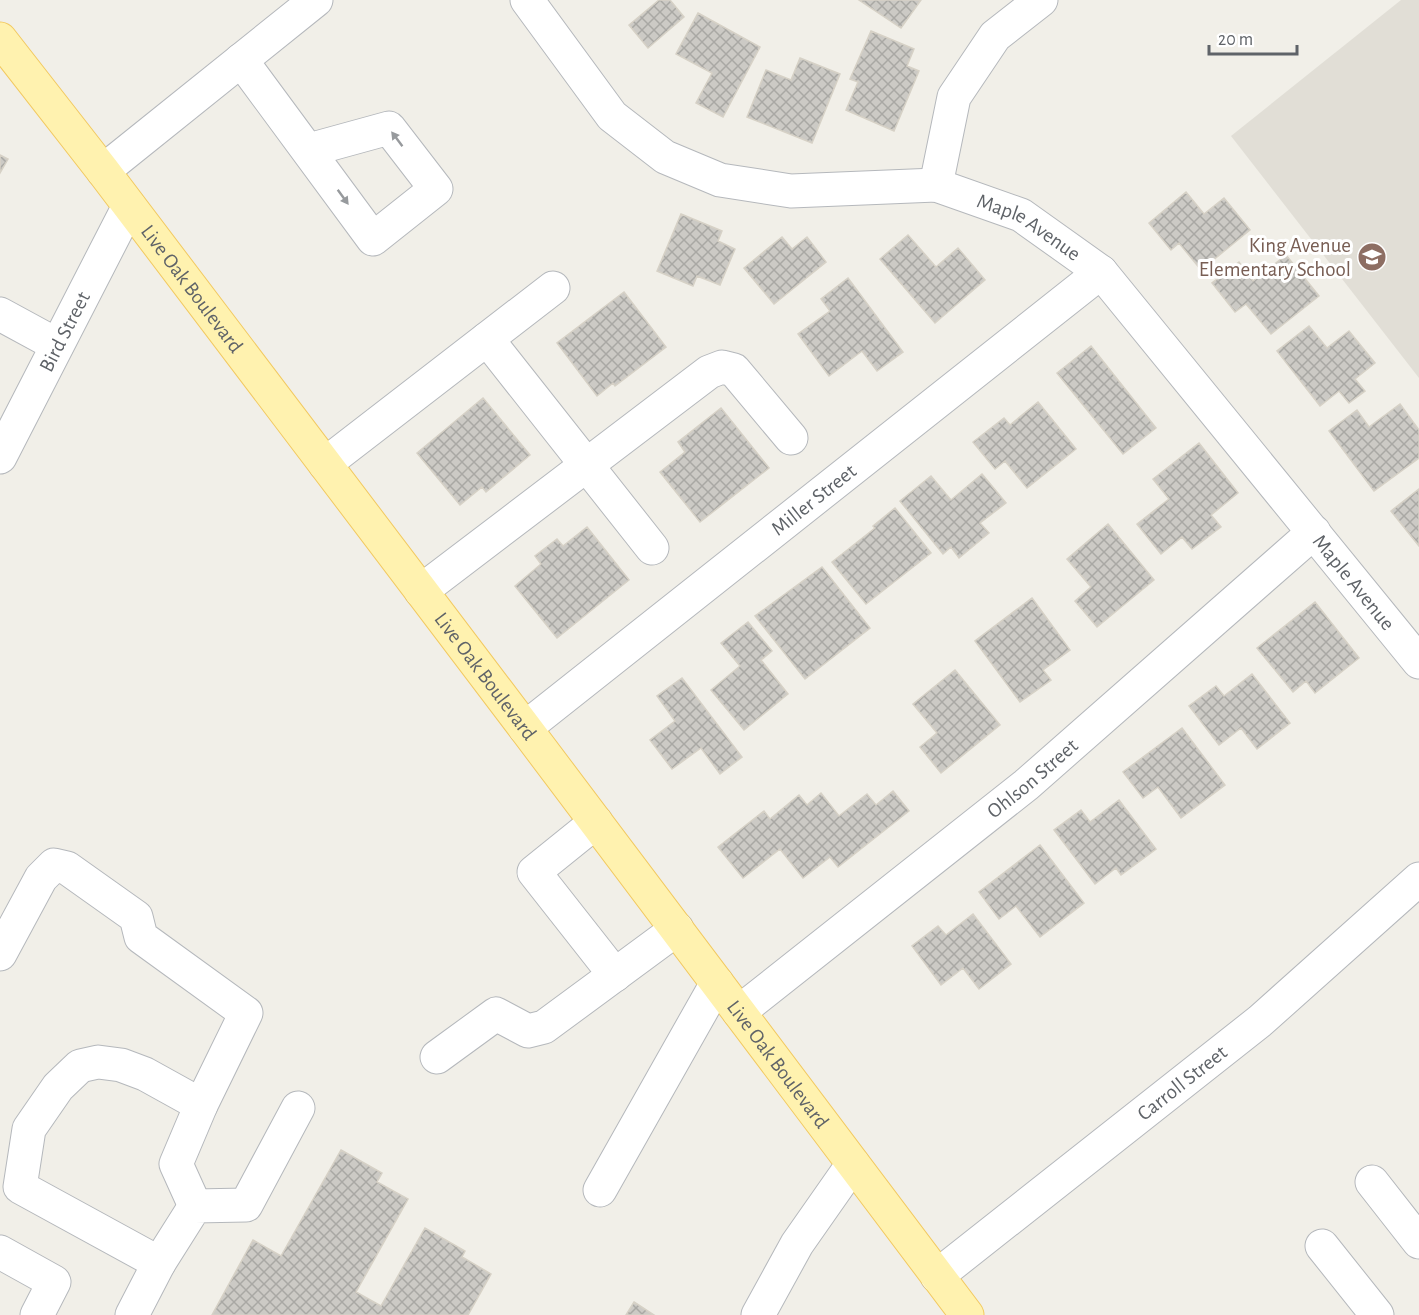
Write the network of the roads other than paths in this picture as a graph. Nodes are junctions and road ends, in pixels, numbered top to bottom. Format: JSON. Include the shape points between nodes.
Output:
{"nodes":[{"id":1,"x":316,"y":0,"type":"edge"},
{"id":2,"x":527,"y":0,"type":"edge"},
{"id":3,"x":1041,"y":0,"type":"edge"},
{"id":4,"x":0,"y":39,"type":"edge"},
{"id":5,"x":241,"y":60,"type":"junction"},
{"id":6,"x":309,"y":150,"type":"dead end"},
{"id":7,"x":103,"y":171,"type":"junction"},
{"id":8,"x":936,"y":185,"type":"junction"},
{"id":9,"x":129,"y":206,"type":"junction"},
{"id":10,"x":1101,"y":272,"type":"junction"},
{"id":11,"x":553,"y":288,"type":"dead end"},
{"id":12,"x":0,"y":314,"type":"edge"},
{"id":13,"x":487,"y":339,"type":"junction"},
{"id":14,"x":57,"y":345,"type":"junction"},
{"id":15,"x":8,"y":421,"type":"edge"},
{"id":16,"x":791,"y":438,"type":"dead end"},
{"id":17,"x":0,"y":457,"type":"edge"},
{"id":18,"x":325,"y":464,"type":"junction"},
{"id":19,"x":586,"y":465,"type":"junction"},
{"id":20,"x":1314,"y":532,"type":"junction"},
{"id":21,"x":652,"y":548,"type":"dead end"},
{"id":22,"x":421,"y":591,"type":"junction"},
{"id":23,"x":1419,"y":662,"type":"edge"},
{"id":24,"x":525,"y":728,"type":"junction"},
{"id":25,"x":596,"y":822,"type":"junction"},
{"id":26,"x":1419,"y":879,"type":"edge"},
{"id":27,"x":677,"y":929,"type":"junction"},
{"id":28,"x":0,"y":954,"type":"edge"},
{"id":29,"x":615,"y":975,"type":"junction"},
{"id":30,"x":717,"y":983,"type":"junction"},
{"id":31,"x":739,"y":1012,"type":"junction"},
{"id":32,"x":437,"y":1057,"type":"dead end"},
{"id":33,"x":201,"y":1106,"type":"junction"},
{"id":34,"x":298,"y":1108,"type":"dead end"},
{"id":35,"x":853,"y":1164,"type":"junction"},
{"id":36,"x":1372,"y":1182,"type":"dead end"},
{"id":37,"x":10,"y":1183,"type":"edge"},
{"id":38,"x":600,"y":1190,"type":"dead end"},
{"id":39,"x":195,"y":1206,"type":"junction"},
{"id":40,"x":1419,"y":1242,"type":"edge"},
{"id":41,"x":1322,"y":1246,"type":"dead end"},
{"id":42,"x":0,"y":1252,"type":"edge"},
{"id":43,"x":159,"y":1263,"type":"junction"},
{"id":44,"x":936,"y":1276,"type":"junction"},
{"id":45,"x":38,"y":1315,"type":"edge"},
{"id":46,"x":132,"y":1315,"type":"edge"},
{"id":47,"x":758,"y":1315,"type":"edge"},
{"id":48,"x":967,"y":1315,"type":"edge"},
{"id":49,"x":1377,"y":1315,"type":"edge"}],
"edges":[{"from":1,"to":5,"type":"street"},
{"from":2,"to":8,"type":"street","name":"Maple Avenue","via":[[612,116],[665,157],[720,180],[791,191]]},
{"from":3,"to":8,"type":"street","via":[[995,36],[954,97]]},
{"from":4,"to":7,"type":"main road","name":"Live Oak Boulevard"},
{"from":5,"to":6,"type":"street"},
{"from":5,"to":7,"type":"street"},
{"from":7,"to":9,"type":"main road","name":"Live Oak Boulevard"},
{"from":8,"to":10,"type":"street","name":"Maple Avenue","via":[[1021,215]]},
{"from":9,"to":14,"type":"street","name":"Bird Street"},
{"from":9,"to":18,"type":"main road","name":"Live Oak Boulevard"},
{"from":10,"to":20,"type":"street","name":"Maple Avenue"},
{"from":10,"to":24,"type":"street","name":"Miller Street"},
{"from":11,"to":13,"type":"street"},
{"from":12,"to":14,"type":"street"},
{"from":13,"to":18,"type":"street"},
{"from":13,"to":19,"type":"street"},
{"from":14,"to":15,"type":"street","name":"Bird Street"},
{"from":15,"to":17,"type":"street","name":"Bird Street"},
{"from":16,"to":19,"type":"street","via":[[734,370],[722,367],[709,372]]},
{"from":18,"to":22,"type":"main road","name":"Live Oak Boulevard"},
{"from":19,"to":21,"type":"street"},
{"from":19,"to":22,"type":"street"},
{"from":20,"to":23,"type":"street","name":"Maple Avenue"},
{"from":20,"to":31,"type":"street","name":"Ohlson Street","via":[[1026,785]]},
{"from":22,"to":24,"type":"main road","name":"Live Oak Boulevard"},
{"from":24,"to":25,"type":"main road","name":"Live Oak Boulevard"},
{"from":25,"to":27,"type":"main road","name":"Live Oak Boulevard"},
{"from":25,"to":29,"type":"street","via":[[534,872]]},
{"from":26,"to":44,"type":"street","name":"Carroll Street","via":[[1260,1021]]},
{"from":27,"to":29,"type":"street"},
{"from":27,"to":30,"type":"main road","name":"Live Oak Boulevard"},
{"from":28,"to":33,"type":"street","via":[[41,878],[54,865],[67,868],[136,917],[141,937],[246,1013]]},
{"from":29,"to":32,"type":"street","via":[[544,1027],[528,1031],[496,1014]]},
{"from":30,"to":31,"type":"main road","name":"Live Oak Boulevard"},
{"from":30,"to":38,"type":"street"},
{"from":31,"to":35,"type":"main road","name":"Live Oak Boulevard"},
{"from":33,"to":37,"type":"street","via":[[122,1065],[98,1062],[80,1066],[58,1087],[29,1129]]},
{"from":33,"to":39,"type":"street","via":[[176,1164]]},
{"from":34,"to":39,"type":"street","via":[[246,1205]]},
{"from":35,"to":44,"type":"main road","name":"Live Oak Boulevard"},
{"from":35,"to":47,"type":"street","via":[[797,1244]]},
{"from":36,"to":40,"type":"street"},
{"from":37,"to":43,"type":"street"},
{"from":39,"to":43,"type":"street"},
{"from":41,"to":49,"type":"street"},
{"from":42,"to":45,"type":"street","via":[[54,1282]]},
{"from":43,"to":46,"type":"street"},
{"from":44,"to":48,"type":"main road","name":"Live Oak Boulevard"}]}
